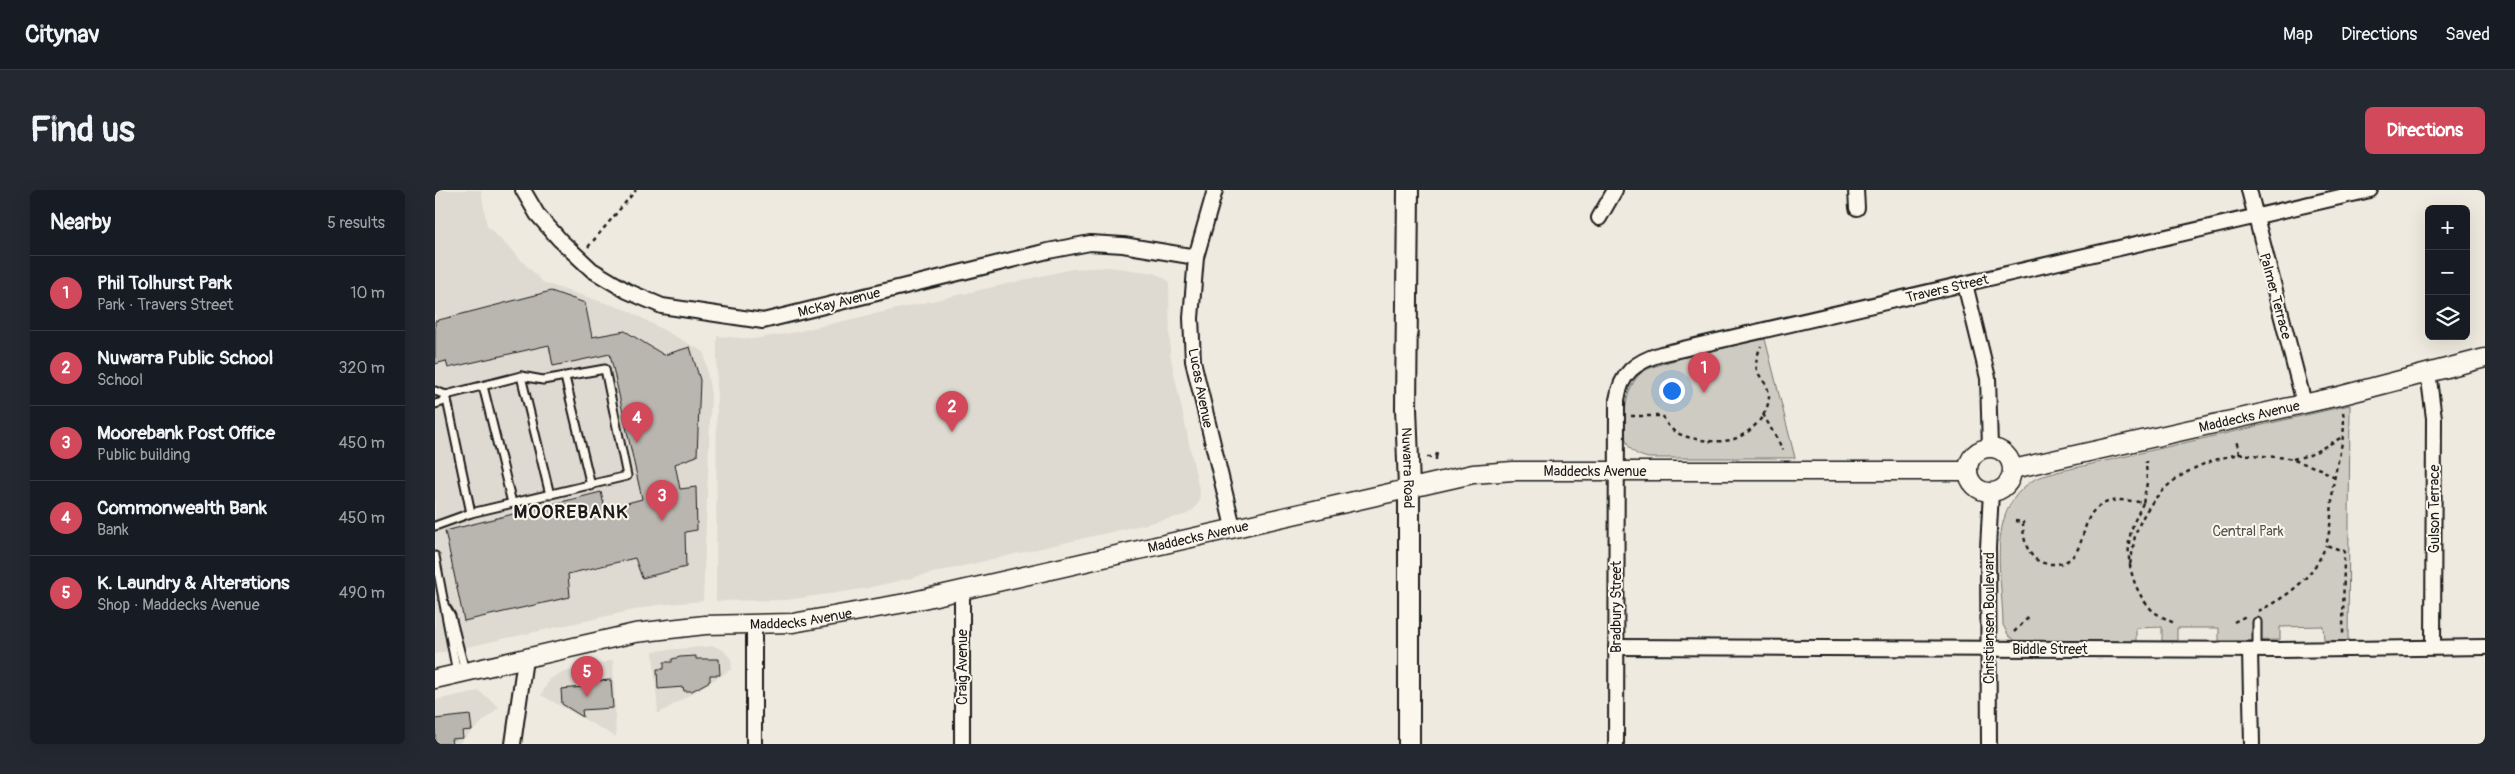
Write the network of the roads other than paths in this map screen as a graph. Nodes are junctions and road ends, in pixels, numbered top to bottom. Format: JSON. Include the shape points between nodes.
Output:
{"nodes":[{"id":1,"x":523,"y":190,"type":"edge"},
{"id":2,"x":1215,"y":190,"type":"edge"},
{"id":3,"x":1408,"y":190,"type":"edge"},
{"id":4,"x":1615,"y":190,"type":"edge"},
{"id":5,"x":1856,"y":190,"type":"edge"},
{"id":6,"x":2249,"y":190,"type":"edge"},
{"id":7,"x":2370,"y":190,"type":"edge"},
{"id":8,"x":1857,"y":208,"type":"dead end"},
{"id":9,"x":2255,"y":217,"type":"junction"},
{"id":10,"x":1599,"y":218,"type":"dead end"},
{"id":11,"x":1195,"y":257,"type":"junction"},
{"id":12,"x":1965,"y":284,"type":"junction"},
{"id":13,"x":2485,"y":358,"type":"edge"},
{"id":14,"x":2428,"y":372,"type":"junction"},
{"id":15,"x":521,"y":376,"type":"junction"},
{"id":16,"x":565,"y":377,"type":"junction"},
{"id":17,"x":483,"y":386,"type":"junction"},
{"id":18,"x":435,"y":391,"type":"edge"},
{"id":19,"x":446,"y":395,"type":"junction"},
{"id":20,"x":2305,"y":403,"type":"junction"},
{"id":21,"x":435,"y":404,"type":"edge"},
{"id":22,"x":1990,"y":448,"type":"junction"},
{"id":23,"x":2013,"y":469,"type":"junction"},
{"id":24,"x":1617,"y":471,"type":"junction"},
{"id":25,"x":1968,"y":471,"type":"junction"},
{"id":26,"x":591,"y":486,"type":"junction"},
{"id":27,"x":1409,"y":487,"type":"junction"},
{"id":28,"x":1991,"y":492,"type":"junction"},
{"id":29,"x":550,"y":495,"type":"junction"},
{"id":30,"x":512,"y":503,"type":"junction"},
{"id":31,"x":471,"y":512,"type":"junction"},
{"id":32,"x":435,"y":526,"type":"edge"},
{"id":33,"x":1233,"y":527,"type":"junction"},
{"id":34,"x":435,"y":556,"type":"edge"},
{"id":35,"x":961,"y":590,"type":"junction"},
{"id":36,"x":2257,"y":622,"type":"dead end"},
{"id":37,"x":754,"y":625,"type":"junction"},
{"id":38,"x":1616,"y":647,"type":"junction"},
{"id":39,"x":2433,"y":647,"type":"junction"},
{"id":40,"x":2485,"y":647,"type":"edge"},
{"id":41,"x":1989,"y":649,"type":"junction"},
{"id":42,"x":2253,"y":649,"type":"junction"},
{"id":43,"x":525,"y":659,"type":"junction"},
{"id":44,"x":461,"y":673,"type":"junction"},
{"id":45,"x":435,"y":679,"type":"edge"},
{"id":46,"x":513,"y":744,"type":"edge"},
{"id":47,"x":754,"y":744,"type":"edge"},
{"id":48,"x":963,"y":744,"type":"edge"},
{"id":49,"x":1409,"y":744,"type":"edge"},
{"id":50,"x":1616,"y":744,"type":"edge"},
{"id":51,"x":1989,"y":744,"type":"edge"},
{"id":52,"x":2252,"y":744,"type":"edge"}],
"edges":[{"from":1,"to":11,"type":"street","name":"McKay Avenue","via":[[537,214],[579,258],[592,270],[627,291],[662,306],[763,321],[1090,243]]},
{"from":2,"to":11,"type":"street","name":"Lucas Avenue"},
{"from":3,"to":27,"type":"main road","name":"Nuwarra Road","via":[[1406,408]]},
{"from":4,"to":10,"type":"street"},
{"from":5,"to":8,"type":"street"},
{"from":6,"to":9,"type":"street","name":"Palmer Terrace"},
{"from":7,"to":9,"type":"street","name":"Travers Street"},
{"from":9,"to":12,"type":"street","name":"Travers Street"},
{"from":9,"to":20,"type":"street","name":"Palmer Terrace"},
{"from":11,"to":33,"type":"street","name":"Lucas Avenue","via":[[1191,318],[1193,361]]},
{"from":12,"to":22,"type":"street","via":[[1988,378]]},
{"from":12,"to":24,"type":"street","name":"Travers Street","via":[[1645,359],[1624,376],[1619,387]]},
{"from":13,"to":14,"type":"street","name":"Maddecks Avenue"},
{"from":14,"to":20,"type":"street","name":"Maddecks Avenue"},
{"from":14,"to":39,"type":"street","name":"Gulson Terrace","via":[[2434,418]]},
{"from":15,"to":16,"type":"lane","via":[[543,380]]},
{"from":15,"to":17,"type":"lane"},
{"from":15,"to":29,"type":"lane"},
{"from":16,"to":26,"type":"lane"},
{"from":16,"to":26,"type":"lane","via":[[605,369],[627,476]]},
{"from":17,"to":19,"type":"lane"},
{"from":17,"to":30,"type":"lane"},
{"from":18,"to":19,"type":"lane"},
{"from":19,"to":21,"type":"lane","via":[[442,402]]},
{"from":19,"to":31,"type":"lane"},
{"from":20,"to":23,"type":"street","name":"Maddecks Avenue"},
{"from":22,"to":23,"type":"street","via":[[2008,456]]},
{"from":22,"to":25,"type":"street","via":[[1972,457]]},
{"from":23,"to":28,"type":"street","via":[[2005,487]]},
{"from":24,"to":25,"type":"street","name":"Maddecks Avenue"},
{"from":24,"to":27,"type":"street","name":"Maddecks Avenue","via":[[1493,472]]},
{"from":24,"to":38,"type":"street","name":"Bradbury Street"},
{"from":25,"to":28,"type":"street","via":[[1973,485]]},
{"from":26,"to":29,"type":"lane"},
{"from":27,"to":33,"type":"street","name":"Maddecks Avenue"},
{"from":27,"to":49,"type":"main road","name":"Nuwarra Road"},
{"from":28,"to":41,"type":"street","name":"Christiansen Boulevard"},
{"from":29,"to":30,"type":"lane"},
{"from":30,"to":31,"type":"lane"},
{"from":31,"to":32,"type":"lane"},
{"from":33,"to":35,"type":"street","name":"Maddecks Avenue"},
{"from":34,"to":44,"type":"lane","via":[[446,609],[451,616]]},
{"from":35,"to":37,"type":"street","name":"Maddecks Avenue","via":[[833,617]]},
{"from":35,"to":48,"type":"street","name":"Craig Avenue"},
{"from":36,"to":42,"type":"lane"},
{"from":37,"to":43,"type":"street","name":"Maddecks Avenue","via":[[667,628]]},
{"from":37,"to":47,"type":"street"},
{"from":38,"to":41,"type":"street","name":"Biddle Street"},
{"from":38,"to":50,"type":"street","name":"Bradbury Street"},
{"from":39,"to":40,"type":"street","name":"Biddle Street"},
{"from":39,"to":42,"type":"street","name":"Biddle Street"},
{"from":41,"to":42,"type":"street","name":"Biddle Street"},
{"from":41,"to":51,"type":"street","name":"Christiansen Boulevard"},
{"from":42,"to":52,"type":"street"},
{"from":43,"to":44,"type":"street","name":"Maddecks Avenue"},
{"from":43,"to":46,"type":"street"},
{"from":44,"to":45,"type":"street","name":"Maddecks Avenue"}]}
